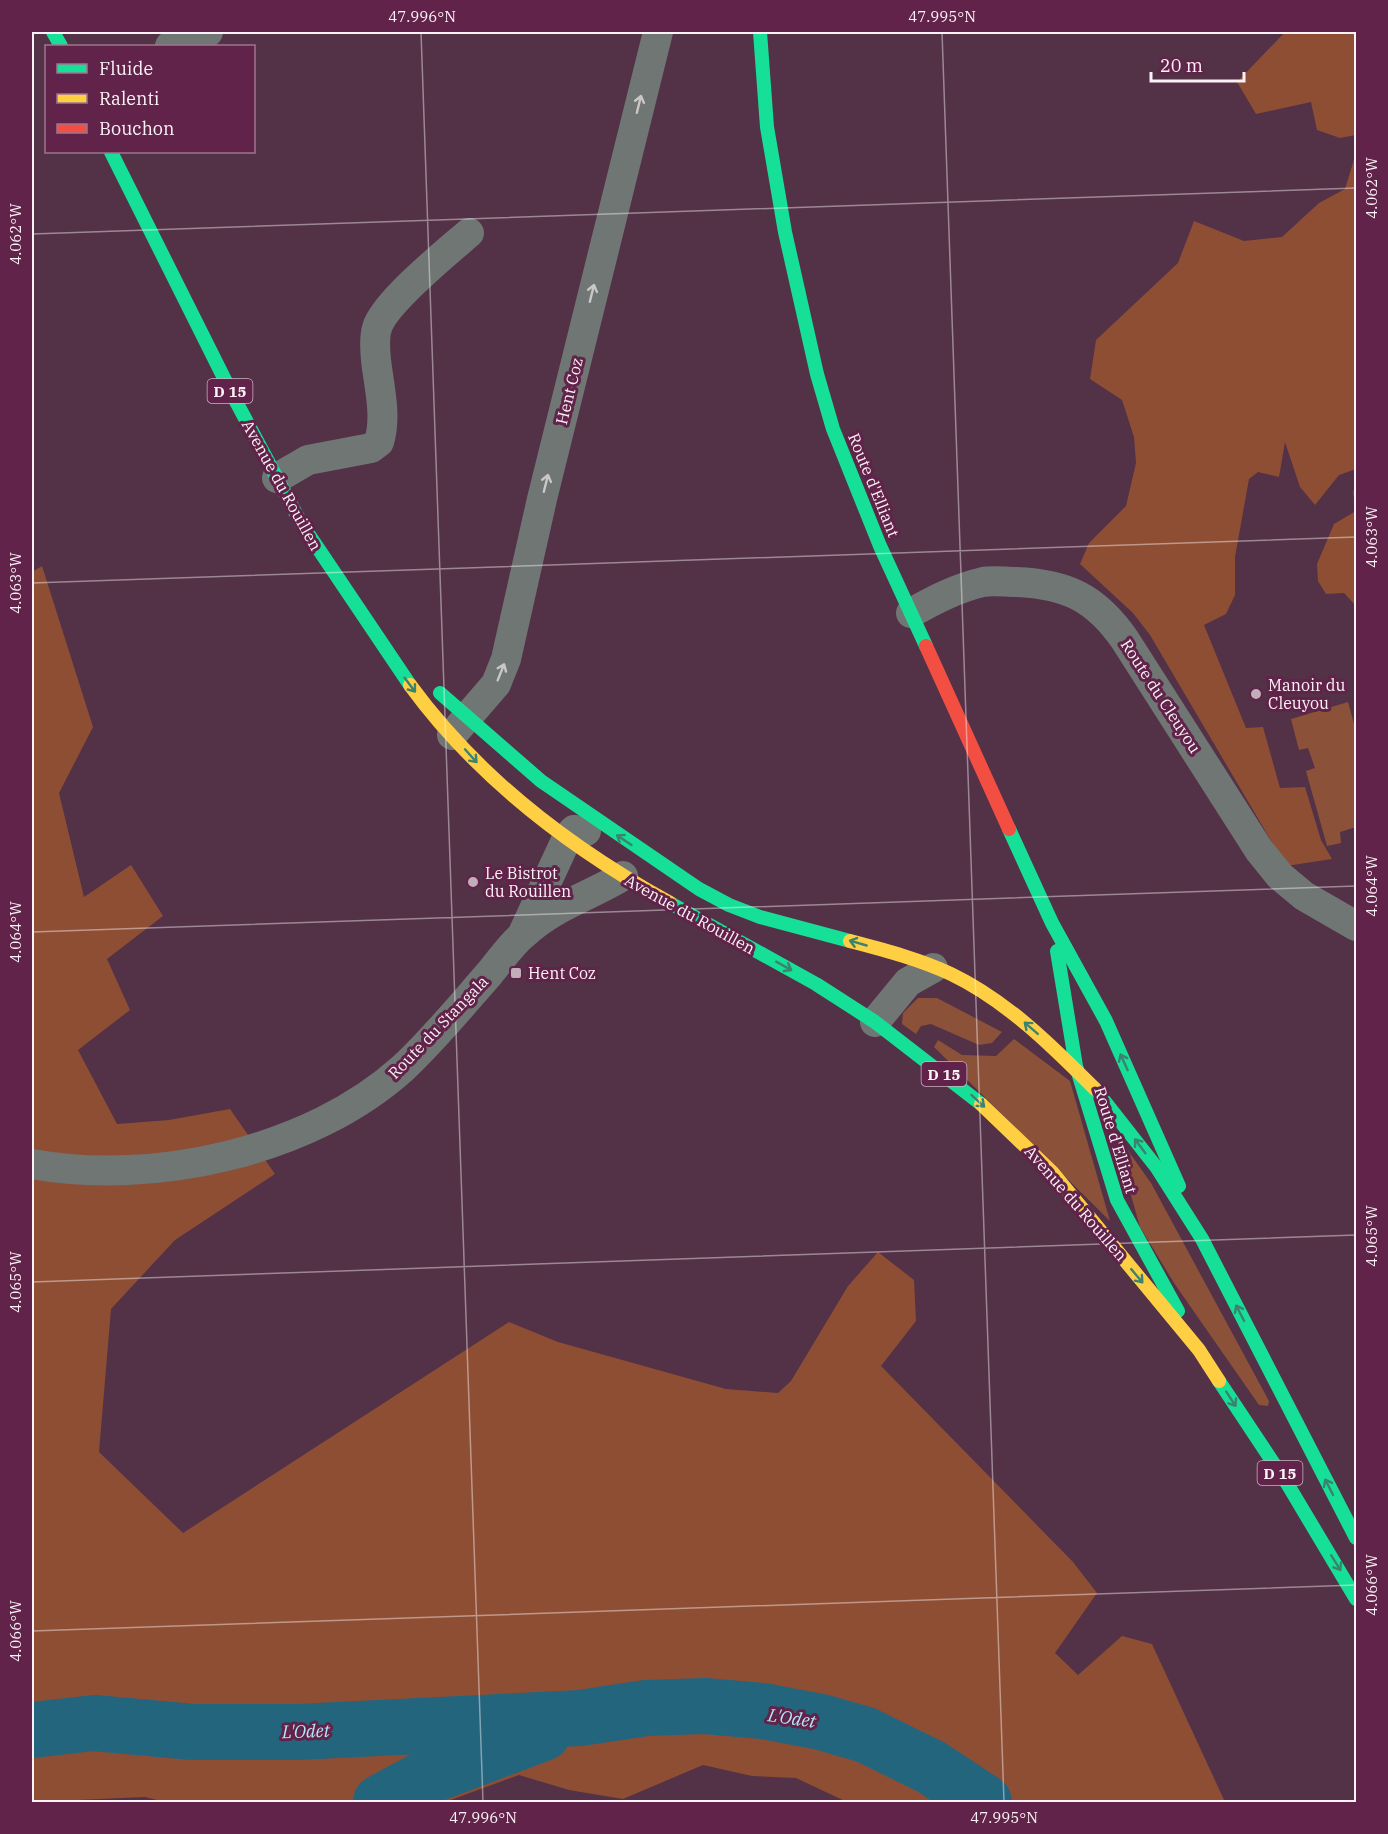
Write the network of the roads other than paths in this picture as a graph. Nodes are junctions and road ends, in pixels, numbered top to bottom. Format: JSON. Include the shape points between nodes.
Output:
{"nodes":[{"id":1,"x":208,"y":32,"type":"edge"},
{"id":2,"x":658,"y":32,"type":"edge"},
{"id":3,"x":760,"y":32,"type":"edge"},
{"id":4,"x":173,"y":45,"type":"edge"},
{"id":5,"x":112,"y":153,"type":"edge"},
{"id":6,"x":469,"y":233,"type":"dead end"},
{"id":7,"x":277,"y":478,"type":"junction"},
{"id":8,"x":911,"y":613,"type":"junction"},
{"id":9,"x":367,"y":620,"type":"junction"},
{"id":10,"x":415,"y":668,"type":"dead end"},
{"id":11,"x":430,"y":683,"type":"dead end"},
{"id":12,"x":460,"y":727,"type":"junction"},
{"id":13,"x":567,"y":838,"type":"junction"},
{"id":14,"x":623,"y":876,"type":"junction"},
{"id":15,"x":727,"y":904,"type":"junction"},
{"id":16,"x":1052,"y":923,"type":"junction"},
{"id":17,"x":1356,"y":926,"type":"edge"},
{"id":18,"x":523,"y":934,"type":"junction"},
{"id":19,"x":933,"y":968,"type":"junction"},
{"id":20,"x":875,"y":1022,"type":"junction"},
{"id":21,"x":1076,"y":1066,"type":"junction"},
{"id":22,"x":32,"y":1164,"type":"edge"},
{"id":23,"x":1199,"y":1231,"type":"junction"},
{"id":24,"x":1199,"y":1350,"type":"junction"},
{"id":25,"x":1356,"y":1538,"type":"edge"},
{"id":26,"x":1356,"y":1599,"type":"edge"}],
"edges":[{"from":1,"to":4,"type":"street"},
{"from":12,"to":2,"type":"street","name":"Hent Coz","one_way":true,"via":[[496,684],[506,659]]},
{"from":3,"to":8,"type":"main road","name":"Route d'Elliant","via":[[767,127],[817,374],[853,482]]},
{"from":5,"to":7,"type":"main road","name":"Avenue du Rouillen","number":"D 15"},
{"from":6,"to":7,"type":"street","via":[[399,299],[377,328],[375,346],[383,417],[379,442],[371,448],[308,460]]},
{"from":7,"to":9,"type":"main road","name":"Avenue du Rouillen","number":"D 15","via":[[325,562]]},
{"from":8,"to":16,"type":"main road","name":"Route d'Elliant"},
{"from":8,"to":17,"type":"street","name":"Route du Cleuyou","via":[[950,593],[986,582],[1042,584],[1067,589],[1087,599],[1125,640],[1264,857],[1304,896]]},
{"from":9,"to":10,"type":"main road","name":"Avenue du Rouillen","number":"D 15"},
{"from":9,"to":12,"type":"main road","name":"Avenue du Rouillen","number":"D 15","one_way":true,"via":[[431,714]]},
{"from":11,"to":12,"type":"main road","name":"Avenue du Rouillen","number":"D 15"},
{"from":12,"to":13,"type":"main road","name":"Avenue du Rouillen","number":"D 15","one_way":true,"via":[[513,797]]},
{"from":15,"to":12,"type":"main road","name":"Avenue du Rouillen","number":"D 15","one_way":true,"via":[[591,817],[504,752]]},
{"from":13,"to":14,"type":"main road","name":"Avenue du Rouillen","number":"D 15"},
{"from":13,"to":15,"type":"street","name":"Avenue du Rouillen","number":"D 15","via":[[574,830],[584,830],[664,878]]},
{"from":13,"to":18,"type":"street","name":"Route du Stangala"},
{"from":14,"to":18,"type":"street","name":"Route du Stangala","via":[[567,903]]},
{"from":14,"to":20,"type":"main road","name":"Avenue du Rouillen","number":"D 15","one_way":true,"via":[[816,984]]},
{"from":19,"to":15,"type":"main road","name":"Avenue du Rouillen","number":"D 15","one_way":true},
{"from":16,"to":21,"type":"main road","name":"Route d'Elliant"},
{"from":23,"to":16,"type":"main road","name":"Route d'Elliant","one_way":true,"via":[[1106,1021]]},
{"from":18,"to":22,"type":"street","name":"Route du Stangala","via":[[403,1067],[332,1118],[208,1161],[114,1172]]},
{"from":19,"to":20,"type":"street","via":[[908,982]]},
{"from":21,"to":19,"type":"main road","name":"Avenue du Rouillen","number":"D 15","one_way":true,"via":[[1001,1004]]},
{"from":20,"to":24,"type":"main road","name":"Avenue du Rouillen","number":"D 15","one_way":true,"via":[[974,1097],[1024,1143]]},
{"from":23,"to":21,"type":"main road","name":"Avenue du Rouillen","number":"D 15","one_way":true,"via":[[1113,1108]]},
{"from":21,"to":24,"type":"main road","name":"Route d'Elliant","via":[[1126,1222]]},
{"from":25,"to":23,"type":"main road","name":"Avenue du Rouillen","number":"D 15","one_way":true},
{"from":24,"to":26,"type":"main road","name":"Avenue du Rouillen","number":"D 15","one_way":true,"via":[[1288,1485]]}]}
